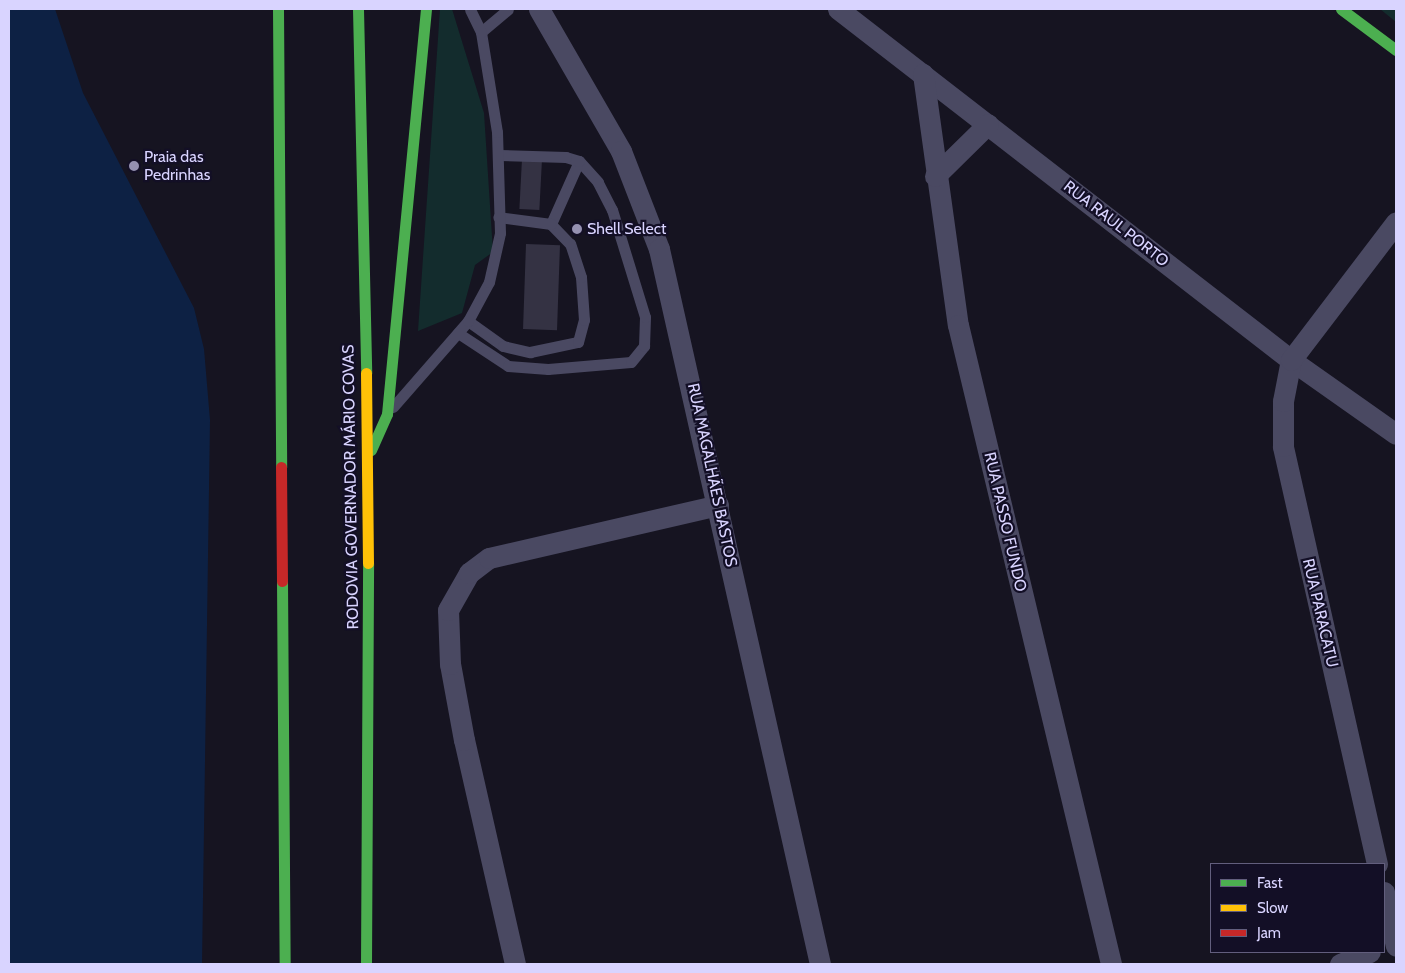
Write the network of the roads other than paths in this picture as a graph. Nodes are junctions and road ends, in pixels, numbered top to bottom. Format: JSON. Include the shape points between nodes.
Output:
{"nodes":[{"id":1,"x":278,"y":9,"type":"edge"},
{"id":2,"x":358,"y":9,"type":"edge"},
{"id":3,"x":426,"y":9,"type":"edge"},
{"id":4,"x":470,"y":9,"type":"edge"},
{"id":5,"x":508,"y":9,"type":"edge"},
{"id":6,"x":539,"y":9,"type":"edge"},
{"id":7,"x":838,"y":9,"type":"edge"},
{"id":8,"x":1341,"y":9,"type":"edge"},
{"id":9,"x":481,"y":32,"type":"junction"},
{"id":10,"x":1396,"y":50,"type":"edge"},
{"id":11,"x":923,"y":74,"type":"junction"},
{"id":12,"x":988,"y":124,"type":"junction"},
{"id":13,"x":498,"y":155,"type":"junction"},
{"id":14,"x":579,"y":161,"type":"junction"},
{"id":15,"x":935,"y":176,"type":"junction"},
{"id":16,"x":498,"y":217,"type":"junction"},
{"id":17,"x":1396,"y":222,"type":"edge"},
{"id":18,"x":550,"y":224,"type":"junction"},
{"id":19,"x":468,"y":320,"type":"junction"},
{"id":20,"x":458,"y":333,"type":"junction"},
{"id":21,"x":1291,"y":360,"type":"junction"},
{"id":22,"x":387,"y":414,"type":"junction"},
{"id":23,"x":1396,"y":434,"type":"edge"},
{"id":24,"x":368,"y":456,"type":"junction"},
{"id":25,"x":718,"y":505,"type":"junction"},
{"id":26,"x":1377,"y":863,"type":"edge"},
{"id":27,"x":1385,"y":898,"type":"edge"},
{"id":28,"x":1393,"y":944,"type":"edge"},
{"id":29,"x":1368,"y":953,"type":"edge"},
{"id":30,"x":285,"y":964,"type":"edge"},
{"id":31,"x":366,"y":964,"type":"edge"},
{"id":32,"x":515,"y":964,"type":"edge"},
{"id":33,"x":820,"y":964,"type":"edge"},
{"id":34,"x":1111,"y":964,"type":"edge"},
{"id":35,"x":1340,"y":964,"type":"edge"}],
"edges":[{"from":1,"to":30,"type":"main road"},
{"from":2,"to":24,"type":"main road","name":"RODOVIA GOVERNADOR MÁRIO COVAS"},
{"from":3,"to":22,"type":"main road"},
{"from":4,"to":9,"type":"lane"},
{"from":5,"to":9,"type":"lane"},
{"from":6,"to":25,"type":"street","name":"RUA MAGALHÃES BASTOS","via":[[639,191],[673,303]]},
{"from":7,"to":11,"type":"street","name":"RUA RAUL PORTO"},
{"from":8,"to":10,"type":"main road"},
{"from":9,"to":13,"type":"lane"},
{"from":11,"to":12,"type":"street","name":"RUA RAUL PORTO"},
{"from":11,"to":15,"type":"street","name":"RUA PASSO FUNDO"},
{"from":12,"to":15,"type":"street"},
{"from":12,"to":21,"type":"street","name":"RUA RAUL PORTO"},
{"from":13,"to":14,"type":"lane"},
{"from":13,"to":16,"type":"lane"},
{"from":14,"to":18,"type":"lane"},
{"from":14,"to":20,"type":"lane","via":[[598,182],[612,210],[645,317],[644,346],[631,362],[548,370],[508,366]]},
{"from":15,"to":34,"type":"street","name":"RUA PASSO FUNDO","via":[[958,325]]},
{"from":16,"to":18,"type":"lane"},
{"from":16,"to":19,"type":"lane","via":[[500,232],[489,282]]},
{"from":17,"to":21,"type":"street"},
{"from":18,"to":19,"type":"lane","via":[[570,244],[581,277],[584,320],[578,342],[530,352],[503,346]]},
{"from":19,"to":20,"type":"lane"},
{"from":20,"to":22,"type":"lane"},
{"from":21,"to":23,"type":"street","name":"RUA RAUL PORTO"},
{"from":21,"to":26,"type":"street","name":"RUA PARACATU","via":[[1283,401],[1282,446]]},
{"from":22,"to":24,"type":"main road"},
{"from":24,"to":31,"type":"main road","name":"RODOVIA GOVERNADOR MÁRIO COVAS"},
{"from":25,"to":32,"type":"street","via":[[489,558],[470,573],[448,610],[450,664],[464,740]]},
{"from":25,"to":33,"type":"street","name":"RUA MAGALHÃES BASTOS"},
{"from":27,"to":28,"type":"street"},
{"from":29,"to":35,"type":"street"}]}
